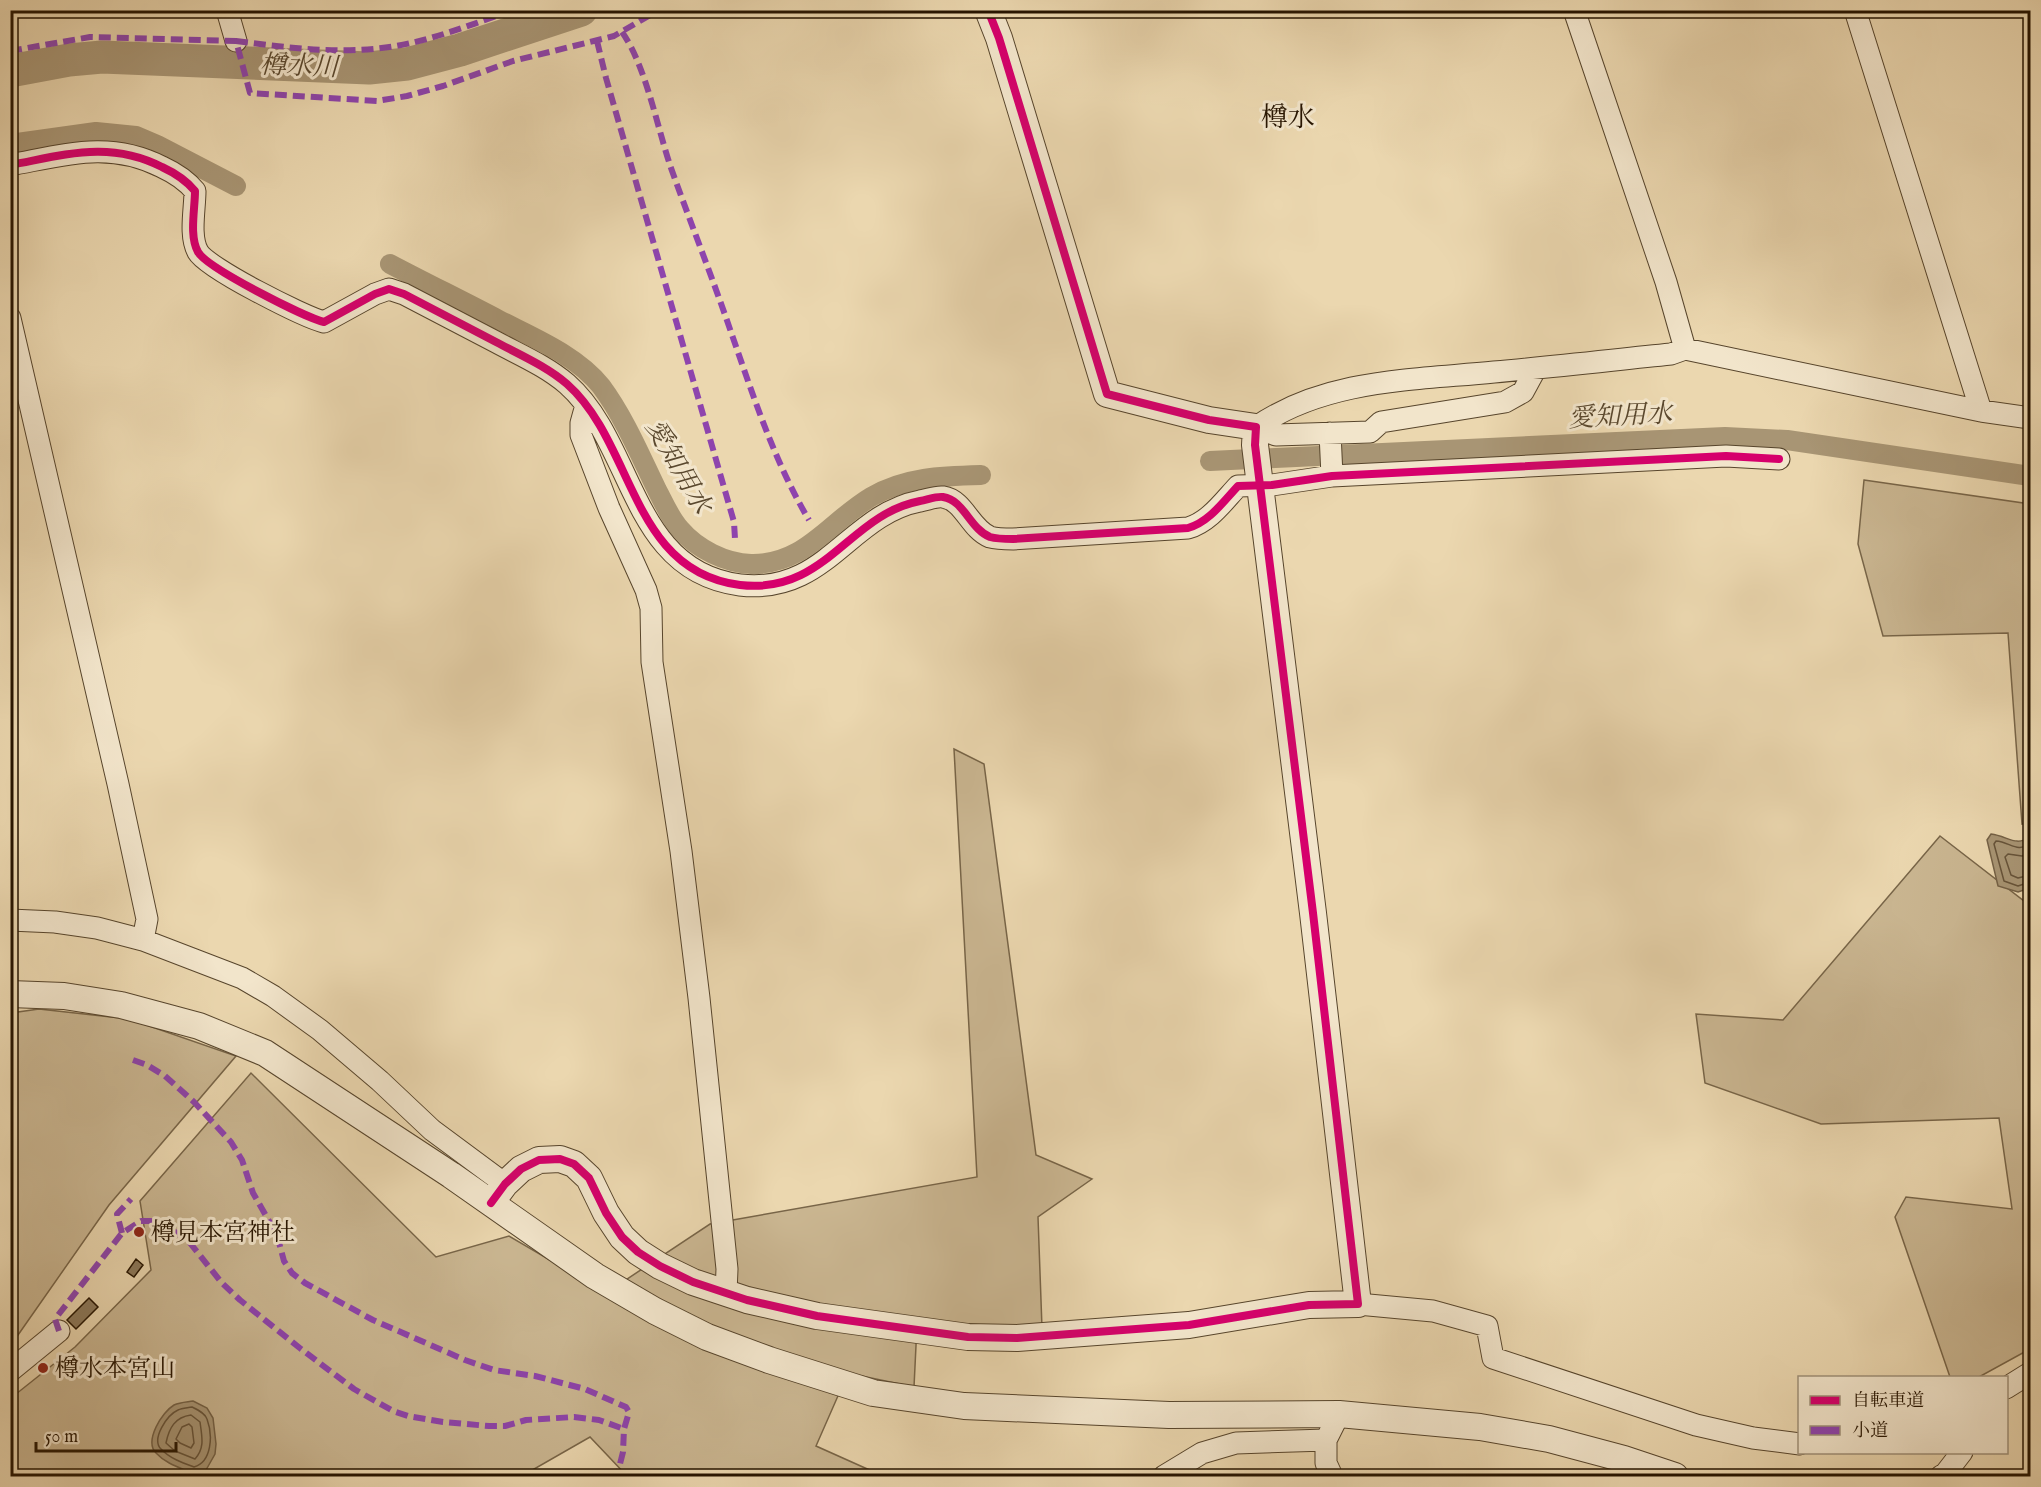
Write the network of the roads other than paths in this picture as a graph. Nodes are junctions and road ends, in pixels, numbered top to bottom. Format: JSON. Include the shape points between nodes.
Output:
{"nodes":[{"id":1,"x":227,"y":10,"type":"edge"},
{"id":2,"x":988,"y":10,"type":"edge"},
{"id":3,"x":1574,"y":10,"type":"edge"},
{"id":4,"x":1855,"y":10,"type":"edge"},
{"id":5,"x":236,"y":41,"type":"dead end"},
{"id":6,"x":10,"y":165,"type":"edge"},
{"id":7,"x":10,"y":318,"type":"edge"},
{"id":8,"x":1685,"y":349,"type":"junction"},
{"id":9,"x":1536,"y":368,"type":"junction"},
{"id":10,"x":586,"y":405,"type":"junction"},
{"id":11,"x":1981,"y":411,"type":"junction"},
{"id":12,"x":2031,"y":418,"type":"edge"},
{"id":13,"x":1330,"y":433,"type":"junction"},
{"id":14,"x":1256,"y":436,"type":"junction"},
{"id":15,"x":1779,"y":459,"type":"dead end"},
{"id":16,"x":1332,"y":476,"type":"junction"},
{"id":17,"x":1260,"y":483,"type":"junction"},
{"id":18,"x":10,"y":920,"type":"edge"},
{"id":19,"x":143,"y":940,"type":"junction"},
{"id":20,"x":10,"y":994,"type":"edge"},
{"id":21,"x":498,"y":1194,"type":"junction"},
{"id":22,"x":726,"y":1293,"type":"junction"},
{"id":23,"x":1358,"y":1304,"type":"junction"},
{"id":24,"x":58,"y":1331,"type":"dead end"},
{"id":25,"x":10,"y":1371,"type":"edge"},
{"id":26,"x":1340,"y":1414,"type":"junction"},
{"id":27,"x":1326,"y":1440,"type":"junction"},
{"id":28,"x":1798,"y":1444,"type":"edge"},
{"id":29,"x":1960,"y":1454,"type":"edge"},
{"id":30,"x":1164,"y":1476,"type":"edge"},
{"id":31,"x":1332,"y":1476,"type":"edge"},
{"id":32,"x":1675,"y":1476,"type":"edge"},
{"id":33,"x":1941,"y":1476,"type":"edge"}],
"edges":[{"from":1,"to":5,"type":"street"},
{"from":2,"to":14,"type":"street","via":[[1107,394]]},
{"from":3,"to":8,"type":"street"},
{"from":4,"to":11,"type":"street"},
{"from":6,"to":10,"type":"street","via":[[109,150],[146,159],[174,173],[195,191],[196,250],[230,275],[324,322],[389,289],[404,294],[555,374]]},
{"from":7,"to":19,"type":"street","via":[[147,919]]},
{"from":8,"to":9,"type":"street","via":[[1671,354]]},
{"from":8,"to":11,"type":"street"},
{"from":9,"to":13,"type":"street","via":[[1523,392],[1505,402],[1381,422],[1370,432]]},
{"from":9,"to":14,"type":"street","via":[[1362,385],[1304,402],[1273,416]]},
{"from":10,"to":17,"type":"street","via":[[666,548],[704,574],[742,585],[787,581],[808,572],[887,512],[942,497],[955,501],[977,529],[991,537],[1013,539],[1188,528],[1208,518],[1238,486]]},
{"from":10,"to":22,"type":"street","via":[[581,435],[651,608],[652,662],[699,998],[727,1269]]},
{"from":11,"to":12,"type":"street"},
{"from":13,"to":14,"type":"street"},
{"from":13,"to":16,"type":"street"},
{"from":14,"to":17,"type":"street"},
{"from":15,"to":16,"type":"street","via":[[1726,456]]},
{"from":16,"to":17,"type":"street"},
{"from":17,"to":23,"type":"street"},
{"from":18,"to":19,"type":"street","via":[[97,928]]},
{"from":19,"to":21,"type":"street","via":[[242,978],[273,996],[380,1081]]},
{"from":20,"to":21,"type":"street","via":[[64,996],[122,1005],[200,1026],[265,1053]]},
{"from":21,"to":22,"type":"street","via":[[521,1169],[539,1160],[560,1159],[574,1164],[589,1178],[622,1237],[638,1252],[693,1282]]},
{"from":21,"to":26,"type":"street","via":[[595,1276],[655,1311],[706,1337],[873,1393],[964,1406],[1169,1415]]},
{"from":22,"to":23,"type":"street","via":[[817,1316],[998,1338],[1189,1325],[1309,1305]]},
{"from":23,"to":28,"type":"street","via":[[1433,1311],[1487,1326],[1493,1358],[1696,1425]]},
{"from":24,"to":25,"type":"street"},
{"from":26,"to":27,"type":"street"},
{"from":26,"to":32,"type":"street","via":[[1480,1427],[1549,1439]]},
{"from":27,"to":30,"type":"street","via":[[1236,1443],[1202,1453]]},
{"from":27,"to":31,"type":"street","via":[[1326,1463]]},
{"from":29,"to":33,"type":"street"}]}
